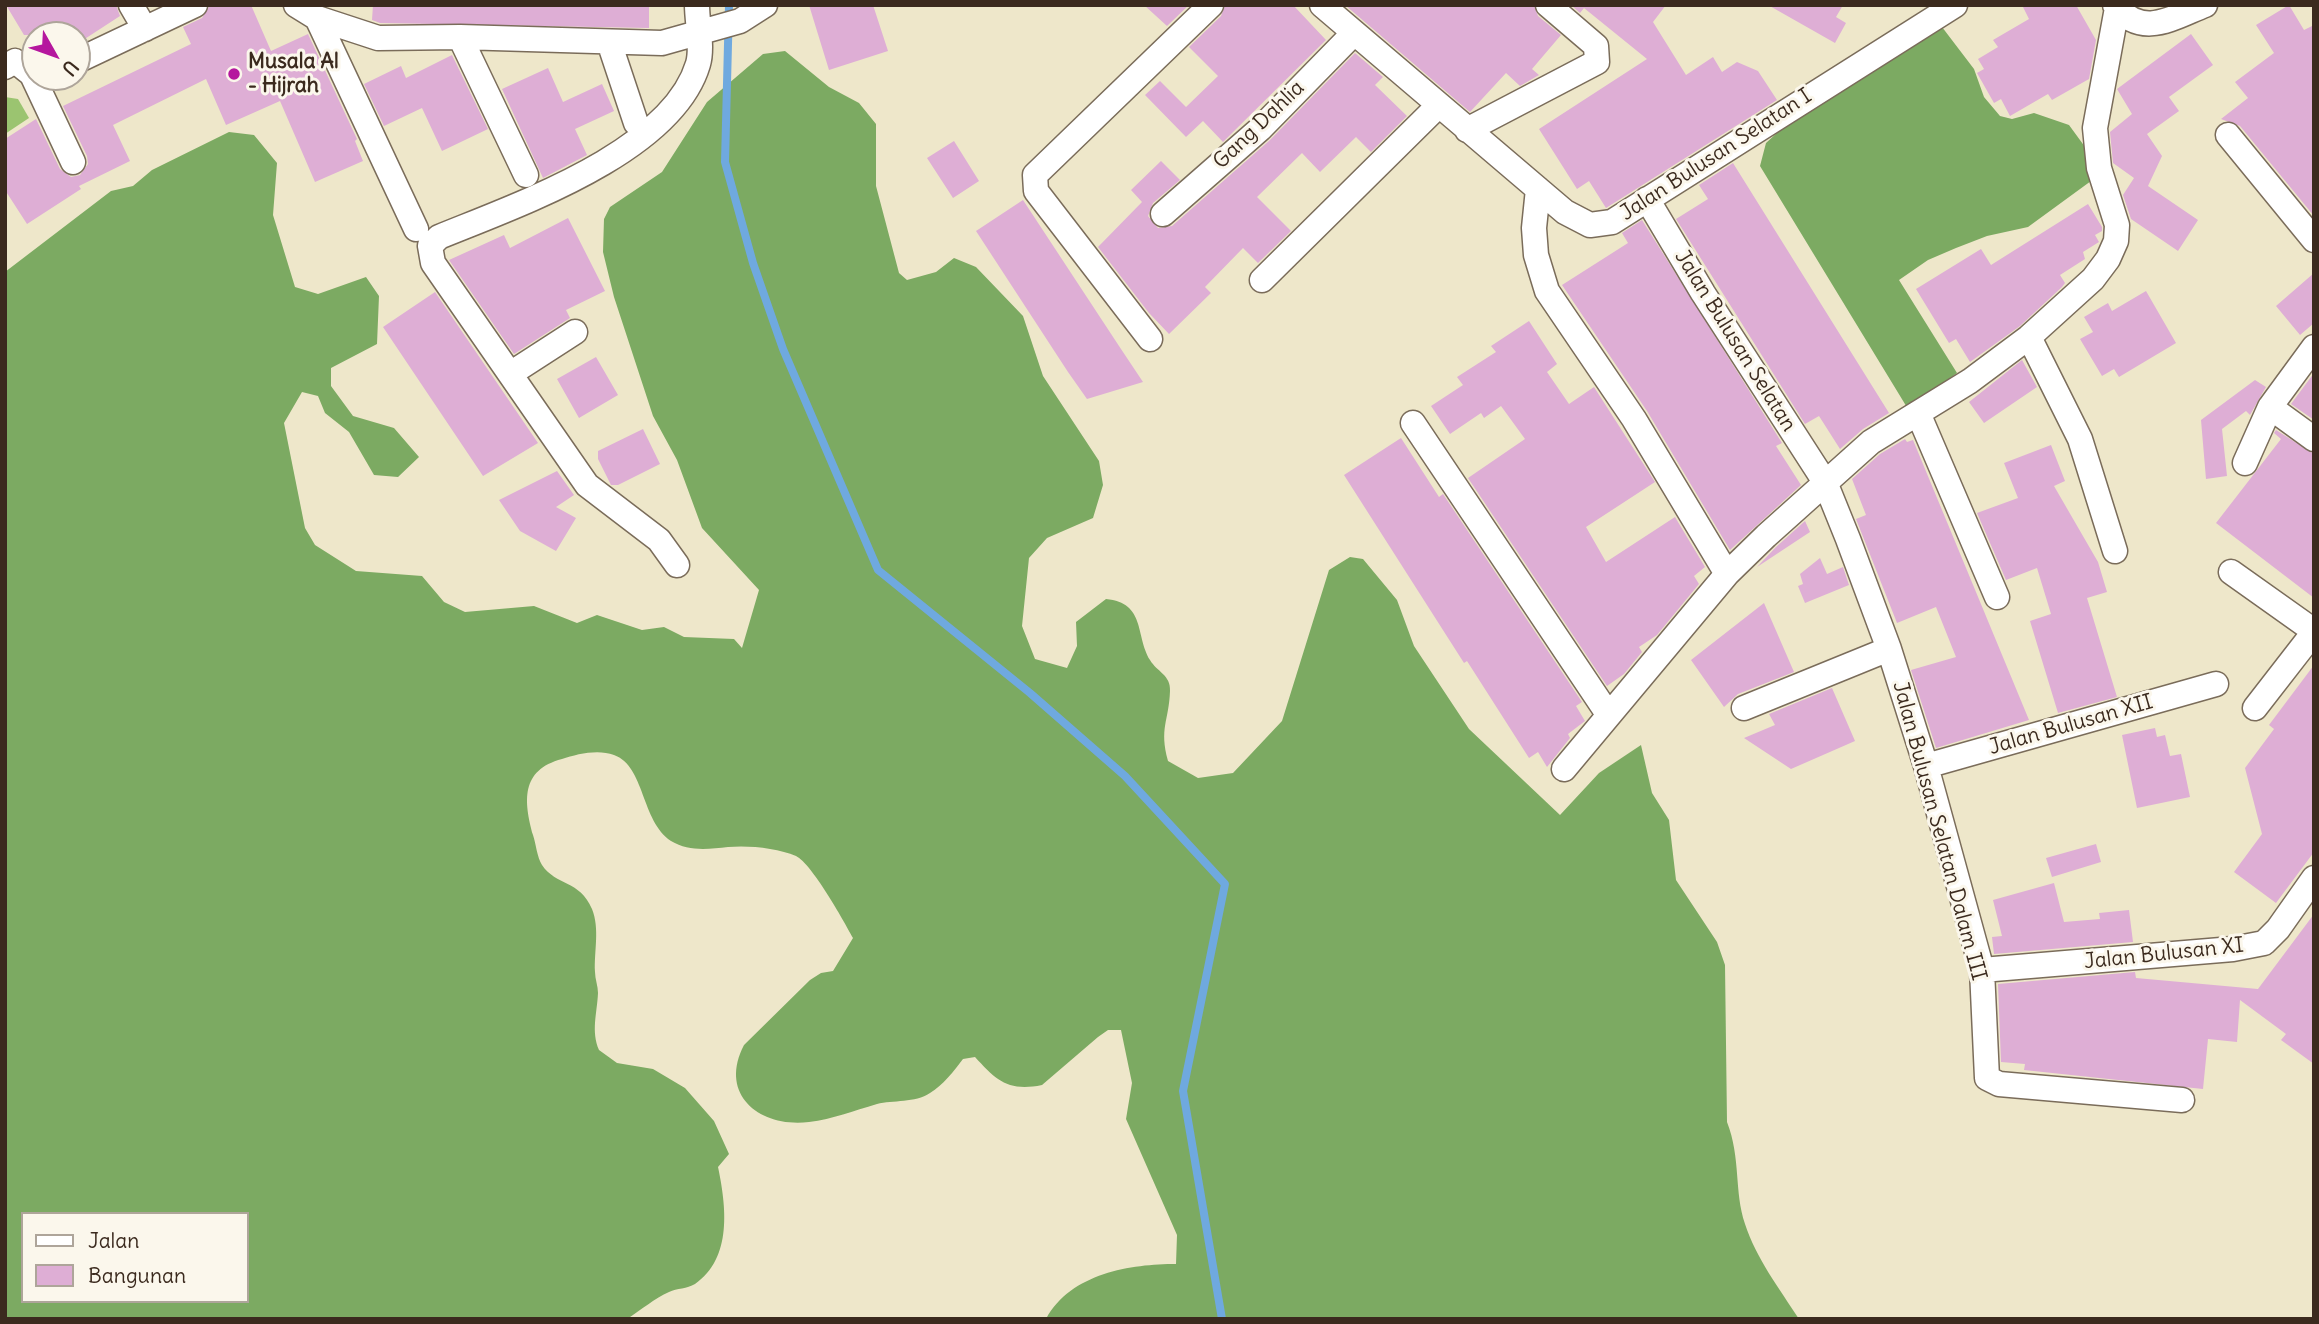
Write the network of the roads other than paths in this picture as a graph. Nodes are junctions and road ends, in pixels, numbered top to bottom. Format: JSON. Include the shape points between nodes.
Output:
{"nodes":[{"id":1,"x":131,"y":5,"type":"edge"},
{"id":2,"x":195,"y":5,"type":"edge"},
{"id":3,"x":697,"y":5,"type":"edge"},
{"id":4,"x":765,"y":5,"type":"edge"},
{"id":5,"x":1211,"y":5,"type":"edge"},
{"id":6,"x":1322,"y":5,"type":"edge"},
{"id":7,"x":1548,"y":5,"type":"edge"},
{"id":8,"x":1955,"y":5,"type":"edge"},
{"id":9,"x":2205,"y":5,"type":"edge"},
{"id":10,"x":2116,"y":7,"type":"edge"},
{"id":11,"x":306,"y":12,"type":"edge"},
{"id":12,"x":719,"y":27,"type":"junction"},
{"id":13,"x":145,"y":29,"type":"junction"},
{"id":14,"x":1353,"y":34,"type":"junction"},
{"id":15,"x":460,"y":37,"type":"junction"},
{"id":16,"x":609,"y":42,"type":"junction"},
{"id":17,"x":91,"y":54,"type":"edge"},
{"id":18,"x":19,"y":66,"type":"edge"},
{"id":19,"x":1438,"y":106,"type":"junction"},
{"id":20,"x":636,"y":123,"type":"dead end"},
{"id":21,"x":1467,"y":131,"type":"junction"},
{"id":22,"x":2228,"y":135,"type":"dead end"},
{"id":23,"x":73,"y":162,"type":"dead end"},
{"id":24,"x":526,"y":175,"type":"dead end"},
{"id":25,"x":1538,"y":189,"type":"junction"},
{"id":26,"x":1647,"y":199,"type":"junction"},
{"id":27,"x":1163,"y":214,"type":"dead end"},
{"id":28,"x":416,"y":229,"type":"dead end"},
{"id":29,"x":2314,"y":240,"type":"edge"},
{"id":30,"x":1262,"y":280,"type":"dead end"},
{"id":31,"x":575,"y":332,"type":"dead end"},
{"id":32,"x":2029,"y":337,"type":"junction"},
{"id":33,"x":1150,"y":339,"type":"dead end"},
{"id":34,"x":2314,"y":347,"type":"edge"},
{"id":35,"x":510,"y":374,"type":"junction"},
{"id":36,"x":2270,"y":407,"type":"junction"},
{"id":37,"x":1918,"y":413,"type":"junction"},
{"id":38,"x":1413,"y":423,"type":"dead end"},
{"id":39,"x":2314,"y":439,"type":"edge"},
{"id":40,"x":2245,"y":463,"type":"dead end"},
{"id":41,"x":1825,"y":482,"type":"junction"},
{"id":42,"x":2115,"y":551,"type":"dead end"},
{"id":43,"x":677,"y":565,"type":"dead end"},
{"id":44,"x":2231,"y":572,"type":"dead end"},
{"id":45,"x":1727,"y":574,"type":"junction"},
{"id":46,"x":1997,"y":597,"type":"dead end"},
{"id":47,"x":2314,"y":631,"type":"edge"},
{"id":48,"x":1889,"y":649,"type":"junction"},
{"id":49,"x":2216,"y":684,"type":"dead end"},
{"id":50,"x":1744,"y":708,"type":"dead end"},
{"id":51,"x":2255,"y":708,"type":"dead end"},
{"id":52,"x":1608,"y":714,"type":"junction"},
{"id":53,"x":1926,"y":766,"type":"junction"},
{"id":54,"x":1564,"y":769,"type":"dead end"},
{"id":55,"x":2314,"y":878,"type":"edge"},
{"id":56,"x":1982,"y":970,"type":"junction"},
{"id":57,"x":2182,"y":1100,"type":"dead end"}],
"edges":[{"from":1,"to":13,"type":"street"},
{"from":2,"to":13,"type":"street"},
{"from":3,"to":12,"type":"street"},
{"from":4,"to":12,"type":"street"},
{"from":5,"to":33,"type":"street","via":[[1035,175],[1037,191]]},
{"from":6,"to":14,"type":"street","name":"Jalan Bulusan Selatan I"},
{"from":7,"to":21,"type":"street","via":[[1596,46],[1597,62]]},
{"from":8,"to":26,"type":"street","name":"Jalan Bulusan Selatan I"},
{"from":9,"to":10,"type":"street","via":[[2145,26],[2129,20]]},
{"from":10,"to":32,"type":"street","via":[[2095,128],[2099,168],[2117,225],[2116,241],[2093,279]]},
{"from":11,"to":15,"type":"street","via":[[378,38]]},
{"from":11,"to":28,"type":"street"},
{"from":12,"to":16,"type":"street","via":[[662,43]]},
{"from":12,"to":35,"type":"street","via":[[680,102],[625,149],[577,180],[439,237],[430,246],[433,263]]},
{"from":13,"to":17,"type":"street"},
{"from":14,"to":19,"type":"street","name":"Jalan Bulusan Selatan I"},
{"from":14,"to":27,"type":"street","name":"Gang Dahlia","via":[[1260,129]]},
{"from":15,"to":16,"type":"street"},
{"from":15,"to":24,"type":"street"},
{"from":16,"to":20,"type":"street"},
{"from":18,"to":23,"type":"street"},
{"from":19,"to":21,"type":"street","name":"Jalan Bulusan Selatan I"},
{"from":19,"to":30,"type":"street"},
{"from":21,"to":25,"type":"street","name":"Jalan Bulusan Selatan I"},
{"from":22,"to":29,"type":"street"},
{"from":25,"to":26,"type":"street","name":"Jalan Bulusan Selatan I","via":[[1565,212],[1590,225],[1612,222]]},
{"from":25,"to":45,"type":"street","via":[[1536,255],[1547,291],[1634,419]]},
{"from":26,"to":41,"type":"street","name":"Jalan Bulusan Selatan"},
{"from":31,"to":35,"type":"street"},
{"from":32,"to":37,"type":"street"},
{"from":32,"to":42,"type":"street","via":[[2080,439]]},
{"from":34,"to":36,"type":"street"},
{"from":35,"to":43,"type":"street","via":[[587,485],[659,540]]},
{"from":36,"to":39,"type":"street"},
{"from":36,"to":40,"type":"street"},
{"from":37,"to":41,"type":"street","via":[[1871,442]]},
{"from":37,"to":46,"type":"street"},
{"from":38,"to":52,"type":"street"},
{"from":41,"to":45,"type":"street"},
{"from":41,"to":48,"type":"street","name":"Jalan Bulusan Selatan Dalam III"},
{"from":44,"to":47,"type":"street"},
{"from":45,"to":52,"type":"street"},
{"from":47,"to":51,"type":"street"},
{"from":48,"to":50,"type":"street"},
{"from":48,"to":53,"type":"street","name":"Jalan Bulusan Selatan Dalam III"},
{"from":49,"to":53,"type":"street","name":"Jalan Bulusan XII"},
{"from":52,"to":54,"type":"street"},
{"from":53,"to":56,"type":"street","name":"Jalan Bulusan Selatan Dalam III"},
{"from":55,"to":56,"type":"street","name":"Jalan Bulusan XI","via":[[2264,943]]},
{"from":56,"to":57,"type":"street","name":"Jalan Bulusan Selatan Dalam III","via":[[1987,1078],[1991,1082]]}]}
